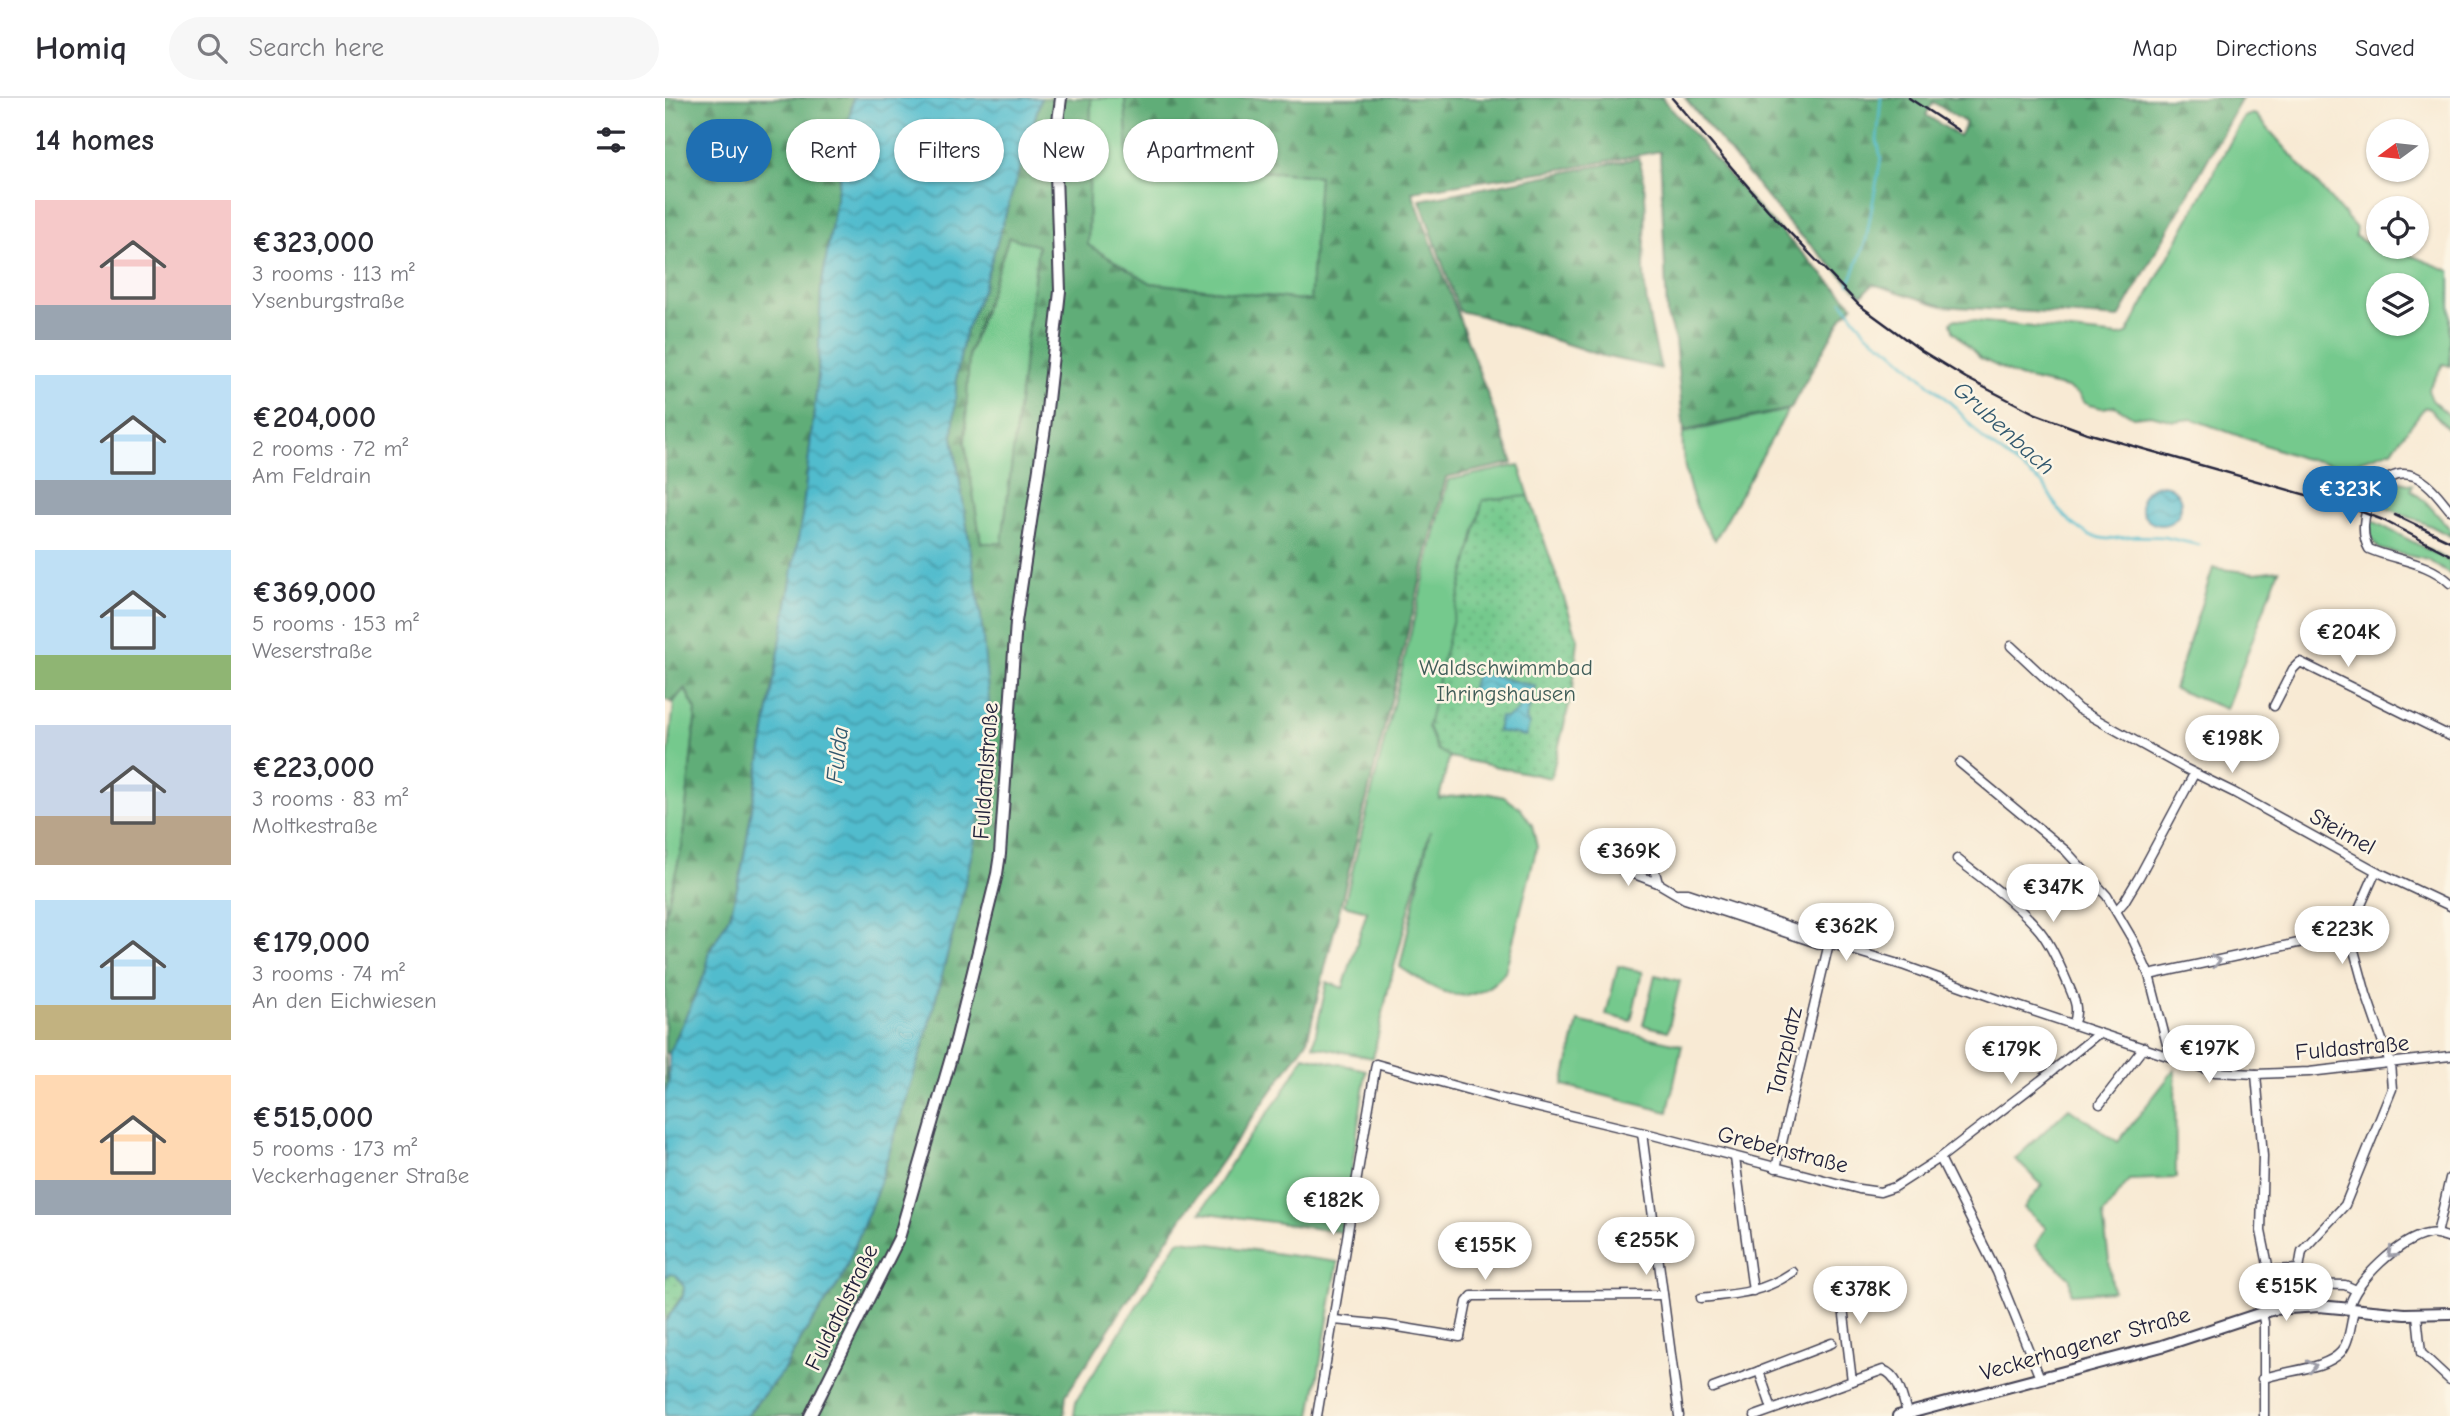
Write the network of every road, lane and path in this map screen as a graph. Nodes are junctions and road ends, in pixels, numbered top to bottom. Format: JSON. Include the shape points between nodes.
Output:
{"nodes":[{"id":1,"x":1061,"y":98,"type":"edge"},
{"id":2,"x":2450,"y":510,"type":"edge"},
{"id":3,"x":2450,"y":583,"type":"edge"},
{"id":4,"x":2011,"y":646,"type":"dead end"},
{"id":5,"x":2274,"y":706,"type":"dead end"},
{"id":6,"x":2450,"y":736,"type":"edge"},
{"id":7,"x":1960,"y":763,"type":"dead end"},
{"id":8,"x":2194,"y":774,"type":"junction"},
{"id":9,"x":1957,"y":859,"type":"dead end"},
{"id":10,"x":2376,"y":871,"type":"junction"},
{"id":11,"x":1658,"y":883,"type":"junction"},
{"id":12,"x":2450,"y":906,"type":"edge"},
{"id":13,"x":2117,"y":910,"type":"junction"},
{"id":14,"x":2349,"y":932,"type":"junction"},
{"id":15,"x":1829,"y":943,"type":"junction"},
{"id":16,"x":2149,"y":975,"type":"junction"},
{"id":17,"x":2073,"y":1025,"type":"junction"},
{"id":18,"x":2099,"y":1033,"type":"junction"},
{"id":19,"x":2144,"y":1047,"type":"junction"},
{"id":20,"x":2170,"y":1056,"type":"junction"},
{"id":21,"x":2450,"y":1056,"type":"edge"},
{"id":22,"x":2390,"y":1063,"type":"junction"},
{"id":23,"x":2256,"y":1074,"type":"junction"},
{"id":24,"x":2100,"y":1104,"type":"dead end"},
{"id":25,"x":1642,"y":1133,"type":"junction"},
{"id":26,"x":1735,"y":1158,"type":"junction"},
{"id":27,"x":1940,"y":1158,"type":"junction"},
{"id":28,"x":1776,"y":1168,"type":"junction"},
{"id":29,"x":2450,"y":1178,"type":"edge"},
{"id":30,"x":2437,"y":1234,"type":"junction"},
{"id":31,"x":2450,"y":1238,"type":"edge"},
{"id":32,"x":2299,"y":1269,"type":"junction"},
{"id":33,"x":1793,"y":1272,"type":"dead end"},
{"id":34,"x":1839,"y":1274,"type":"dead end"},
{"id":35,"x":2302,"y":1284,"type":"junction"},
{"id":36,"x":2356,"y":1290,"type":"junction"},
{"id":37,"x":1752,"y":1291,"type":"junction"},
{"id":38,"x":1663,"y":1295,"type":"junction"},
{"id":39,"x":1701,"y":1298,"type":"dead end"},
{"id":40,"x":2305,"y":1306,"type":"junction"},
{"id":41,"x":2352,"y":1309,"type":"junction"},
{"id":42,"x":2262,"y":1313,"type":"junction"},
{"id":43,"x":2450,"y":1313,"type":"edge"},
{"id":44,"x":2417,"y":1315,"type":"junction"},
{"id":45,"x":1334,"y":1320,"type":"junction"},
{"id":46,"x":1832,"y":1343,"type":"dead end"},
{"id":47,"x":1759,"y":1371,"type":"junction"},
{"id":48,"x":2040,"y":1378,"type":"junction"},
{"id":49,"x":2262,"y":1379,"type":"junction"},
{"id":50,"x":2450,"y":1380,"type":"edge"},
{"id":51,"x":1852,"y":1381,"type":"junction"},
{"id":52,"x":1713,"y":1388,"type":"dead end"},
{"id":53,"x":1772,"y":1409,"type":"junction"},
{"id":54,"x":1904,"y":1415,"type":"edge"},
{"id":55,"x":810,"y":1416,"type":"edge"},
{"id":56,"x":1317,"y":1416,"type":"edge"},
{"id":57,"x":1679,"y":1416,"type":"edge"},
{"id":58,"x":1755,"y":1416,"type":"edge"},
{"id":59,"x":2264,"y":1416,"type":"edge"}],
"edges":[{"from":1,"to":55,"type":"main road","name":"Fuldatalstraße","via":[[1055,145],[1060,291],[1016,622],[997,874],[956,1040],[899,1238]]},
{"from":2,"to":3,"type":"street","via":[[2425,482],[2395,475],[2377,488],[2364,520],[2369,548],[2423,565]]},
{"from":4,"to":8,"type":"street","name":"Steimel","via":[[2078,709]]},
{"from":5,"to":6,"type":"street","via":[[2300,662]]},
{"from":7,"to":13,"type":"street","via":[[2066,851]]},
{"from":8,"to":10,"type":"street","name":"Steimel"},
{"from":8,"to":13,"type":"street"},
{"from":9,"to":17,"type":"street","via":[[2039,930],[2077,1004]]},
{"from":10,"to":12,"type":"street","name":"Steimel"},
{"from":10,"to":14,"type":"street"},
{"from":11,"to":11,"type":"street","name":"Fuldastraße","via":[[1647,855],[1637,848],[1622,847],[1616,853],[1621,869]]},
{"from":11,"to":15,"type":"street","name":"Fuldastraße","via":[[1685,899],[1820,944]]},
{"from":13,"to":16,"type":"street"},
{"from":16,"to":14,"type":"street","one_way":true},
{"from":14,"to":22,"type":"street"},
{"from":15,"to":17,"type":"street","name":"Fuldastraße"},
{"from":15,"to":28,"type":"street","name":"Tanzplatz"},
{"from":16,"to":20,"type":"street"},
{"from":17,"to":18,"type":"street","name":"Fuldastraße"},
{"from":18,"to":19,"type":"street","name":"Fuldastraße"},
{"from":18,"to":27,"type":"street","name":"Grebenstraße"},
{"from":19,"to":20,"type":"street","name":"Fuldastraße"},
{"from":19,"to":24,"type":"street"},
{"from":20,"to":23,"type":"street","name":"Fuldastraße","via":[[2215,1072]]},
{"from":21,"to":22,"type":"street","name":"Fuldastraße"},
{"from":22,"to":23,"type":"street","name":"Fuldastraße"},
{"from":22,"to":32,"type":"street","via":[[2392,1089],[2345,1205],[2302,1251]]},
{"from":23,"to":32,"type":"street","via":[[2263,1156],[2261,1231],[2269,1270]]},
{"from":25,"to":26,"type":"street","name":"Grebenstraße"},
{"from":25,"to":38,"type":"street"},
{"from":25,"to":45,"type":"street","name":"Grebenstraße","via":[[1376,1064]]},
{"from":26,"to":28,"type":"street","name":"Grebenstraße"},
{"from":26,"to":37,"type":"street"},
{"from":27,"to":28,"type":"street","name":"Grebenstraße","via":[[1880,1192]]},
{"from":27,"to":48,"type":"street","via":[[1997,1272]]},
{"from":29,"to":30,"type":"street"},
{"from":30,"to":31,"type":"street"},
{"from":30,"to":36,"type":"street","one_way":true,"via":[[2414,1238],[2395,1249]]},
{"from":32,"to":35,"type":"street"},
{"from":33,"to":37,"type":"street"},
{"from":34,"to":51,"type":"street"},
{"from":35,"to":36,"type":"street","via":[[2345,1285]]},
{"from":35,"to":40,"type":"street"},
{"from":36,"to":41,"type":"street"},
{"from":37,"to":39,"type":"street"},
{"from":38,"to":45,"type":"street","via":[[1472,1296],[1460,1338]]},
{"from":38,"to":57,"type":"street"},
{"from":40,"to":41,"type":"main road","name":"Veckerhagener Straße"},
{"from":40,"to":42,"type":"main road","name":"Veckerhagener Straße"},
{"from":41,"to":44,"type":"main road","name":"Veckerhagener Straße"},
{"from":49,"to":41,"type":"street","one_way":true,"via":[[2333,1358],[2342,1351]]},
{"from":42,"to":48,"type":"main road","name":"Veckerhagener Straße","via":[[2188,1339]]},
{"from":42,"to":49,"type":"street"},
{"from":43,"to":44,"type":"main road","name":"Veckerhagener Straße"},
{"from":44,"to":50,"type":"street","via":[[2421,1353]]},
{"from":45,"to":56,"type":"street"},
{"from":46,"to":47,"type":"street"},
{"from":47,"to":52,"type":"street"},
{"from":47,"to":53,"type":"street"},
{"from":48,"to":54,"type":"main road","name":"Veckerhagener Straße"},
{"from":49,"to":59,"type":"street"},
{"from":51,"to":53,"type":"street"},
{"from":51,"to":54,"type":"street","via":[[1884,1370],[1891,1373]]},
{"from":53,"to":58,"type":"street"}]}
